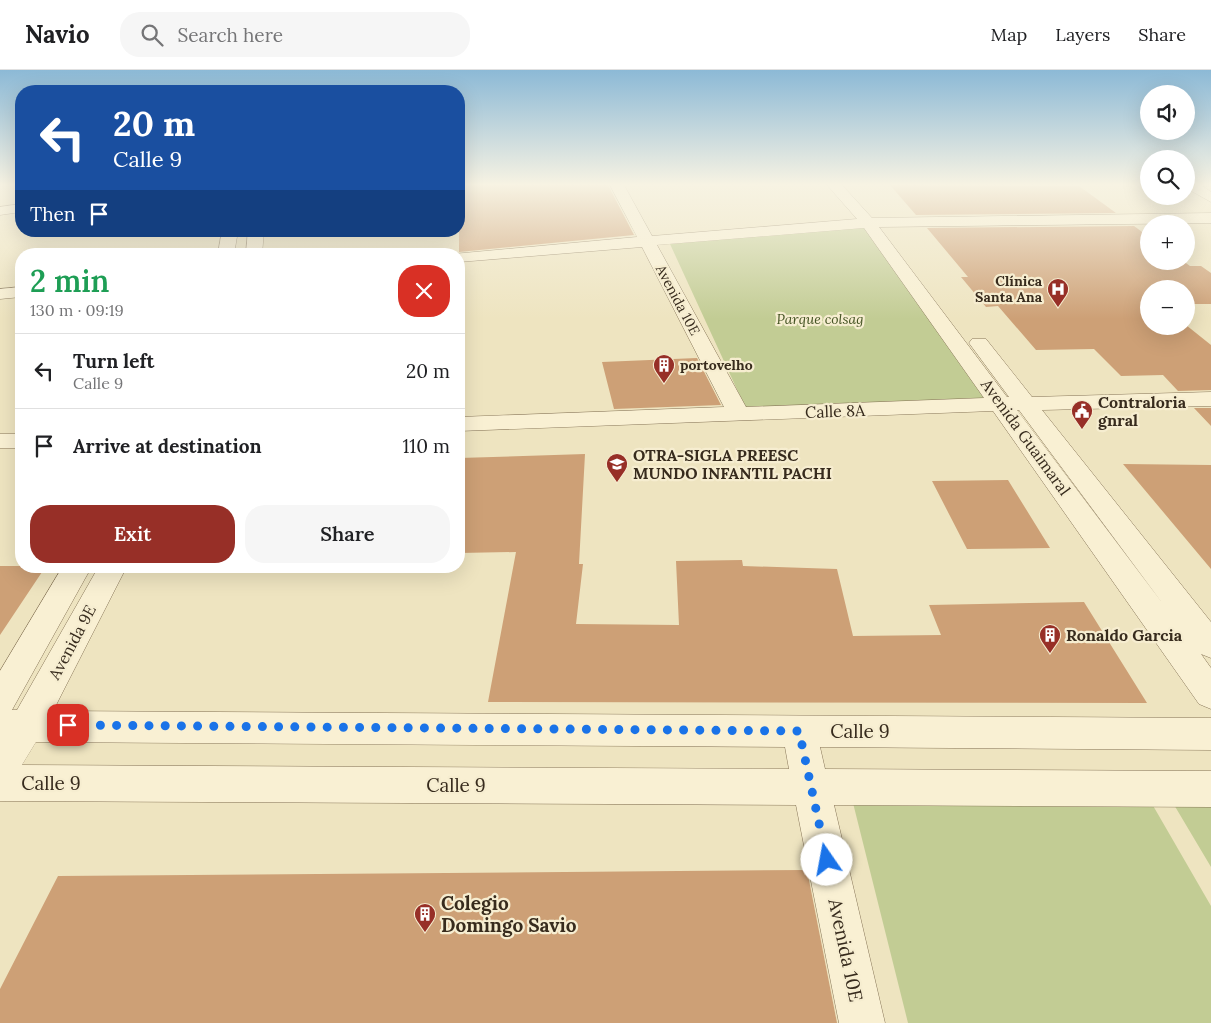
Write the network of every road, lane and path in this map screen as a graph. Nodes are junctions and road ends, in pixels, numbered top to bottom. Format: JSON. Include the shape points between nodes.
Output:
{"nodes":[{"id":1,"x":640,"y":229,"type":"edge"},
{"id":2,"x":790,"y":229,"type":"edge"},
{"id":3,"x":881,"y":229,"type":"edge"},
{"id":4,"x":882,"y":229,"type":"edge"},
{"id":5,"x":647,"y":242,"type":"junction"},
{"id":6,"x":465,"y":257,"type":"edge"},
{"id":7,"x":15,"y":293,"type":"edge"},
{"id":8,"x":0,"y":294,"type":"edge"},
{"id":9,"x":1211,"y":399,"type":"edge"},
{"id":10,"x":1002,"y":404,"type":"junction"},
{"id":11,"x":1027,"y":404,"type":"junction"},
{"id":12,"x":739,"y":414,"type":"junction"},
{"id":13,"x":465,"y":424,"type":"edge"},
{"id":14,"x":0,"y":441,"type":"edge"},
{"id":15,"x":15,"y":441,"type":"edge"},
{"id":16,"x":74,"y":573,"type":"edge"},
{"id":17,"x":109,"y":573,"type":"edge"},
{"id":18,"x":1211,"y":645,"type":"edge"},
{"id":19,"x":1211,"y":694,"type":"edge"},
{"id":20,"x":0,"y":701,"type":"edge"},
{"id":21,"x":14,"y":725,"type":"edge"},
{"id":22,"x":799,"y":731,"type":"junction"},
{"id":23,"x":1211,"y":734,"type":"edge"},
{"id":24,"x":0,"y":770,"type":"edge"},
{"id":25,"x":0,"y":783,"type":"edge"},
{"id":26,"x":811,"y":787,"type":"junction"},
{"id":27,"x":1211,"y":789,"type":"edge"},
{"id":28,"x":862,"y":1023,"type":"edge"}],
"edges":[{"from":1,"to":5,"type":"street","name":"Avenida 10E"},
{"from":2,"to":5,"type":"street"},
{"from":3,"to":10,"type":"street","name":"Avenida Guaimaral"},
{"from":4,"to":11,"type":"street","name":"Avenida Guaimaral"},
{"from":5,"to":6,"type":"street"},
{"from":5,"to":12,"type":"street","name":"Avenida 10E"},
{"from":7,"to":8,"type":"street"},
{"from":9,"to":11,"type":"street","name":"Calle 8A"},
{"from":10,"to":11,"type":"street","name":"Calle 8A"},
{"from":10,"to":12,"type":"street","name":"Calle 8A"},
{"from":10,"to":19,"type":"street","name":"Avenida Guaimaral"},
{"from":11,"to":18,"type":"street","name":"Avenida Guaimaral"},
{"from":12,"to":13,"type":"street","name":"Calle 8A"},
{"from":14,"to":15,"type":"street"},
{"from":16,"to":20,"type":"street","name":"Avenida 9E"},
{"from":17,"to":21,"type":"street","name":"Avenida 9E"},
{"from":21,"to":22,"type":"street","name":"Calle 9"},
{"from":21,"to":24,"type":"street","name":"Avenida 9E"},
{"from":22,"to":23,"type":"street","name":"Calle 9"},
{"from":22,"to":26,"type":"street","name":"Avenida 10E"},
{"from":25,"to":26,"type":"street","name":"Calle 9"},
{"from":26,"to":27,"type":"street","name":"Calle 9"},
{"from":26,"to":28,"type":"street","name":"Avenida 10E"}]}
